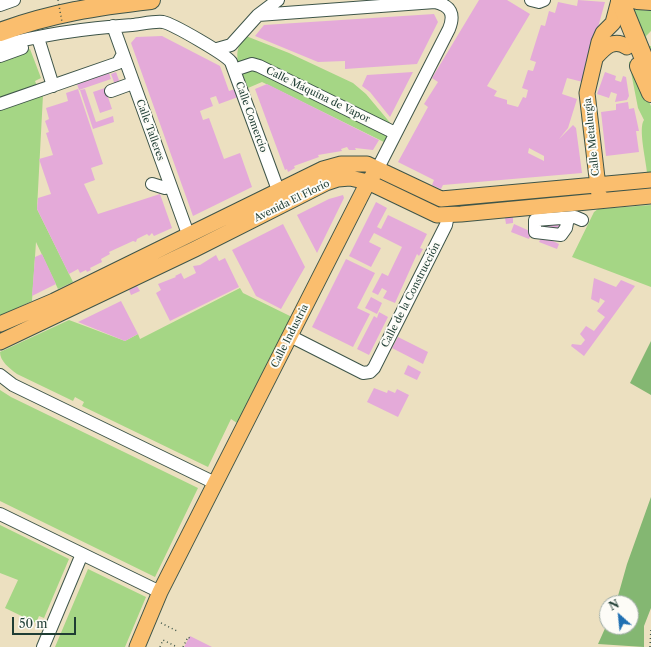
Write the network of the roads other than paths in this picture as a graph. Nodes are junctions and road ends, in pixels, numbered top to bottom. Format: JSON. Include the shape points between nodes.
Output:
{"nodes":[{"id":1,"x":13,"y":0,"type":"edge"},
{"id":2,"x":62,"y":0,"type":"edge"},
{"id":3,"x":151,"y":0,"type":"edge"},
{"id":4,"x":278,"y":0,"type":"edge"},
{"id":5,"x":531,"y":0,"type":"edge"},
{"id":6,"x":544,"y":0,"type":"edge"},
{"id":7,"x":620,"y":0,"type":"edge"},
{"id":8,"x":637,"y":0,"type":"edge"},
{"id":9,"x":651,"y":1,"type":"edge"},
{"id":10,"x":0,"y":5,"type":"edge"},
{"id":11,"x":258,"y":15,"type":"junction"},
{"id":12,"x":0,"y":20,"type":"edge"},
{"id":13,"x":113,"y":26,"type":"junction"},
{"id":14,"x":0,"y":32,"type":"edge"},
{"id":15,"x":38,"y":38,"type":"junction"},
{"id":16,"x":0,"y":46,"type":"edge"},
{"id":17,"x":627,"y":47,"type":"joint"},
{"id":18,"x":216,"y":49,"type":"junction"},
{"id":19,"x":123,"y":54,"type":"junction"},
{"id":20,"x":0,"y":56,"type":"edge"},
{"id":21,"x":596,"y":57,"type":"junction"},
{"id":22,"x":240,"y":68,"type":"dead end"},
{"id":23,"x":651,"y":76,"type":"edge"},
{"id":24,"x":133,"y":83,"type":"junction"},
{"id":25,"x":53,"y":86,"type":"junction"},
{"id":26,"x":111,"y":90,"type":"dead end"},
{"id":27,"x":651,"y":92,"type":"edge"},
{"id":28,"x":0,"y":104,"type":"edge"},
{"id":29,"x":395,"y":133,"type":"junction"},
{"id":30,"x":378,"y":168,"type":"junction"},
{"id":31,"x":651,"y":180,"type":"edge"},
{"id":32,"x":368,"y":182,"type":"junction"},
{"id":33,"x":152,"y":184,"type":"dead end"},
{"id":34,"x":170,"y":186,"type":"junction"},
{"id":35,"x":597,"y":186,"type":"junction"},
{"id":36,"x":278,"y":190,"type":"junction"},
{"id":37,"x":651,"y":196,"type":"edge"},
{"id":38,"x":446,"y":199,"type":"junction"},
{"id":39,"x":599,"y":201,"type":"junction"},
{"id":40,"x":284,"y":205,"type":"junction"},
{"id":41,"x":448,"y":215,"type":"junction"},
{"id":42,"x":568,"y":218,"type":"dead end"},
{"id":43,"x":582,"y":220,"type":"dead end"},
{"id":44,"x":188,"y":234,"type":"junction"},
{"id":45,"x":195,"y":249,"type":"junction"},
{"id":46,"x":0,"y":324,"type":"edge"},
{"id":47,"x":290,"y":336,"type":"junction"},
{"id":48,"x":0,"y":342,"type":"edge"},
{"id":49,"x":0,"y":375,"type":"edge"},
{"id":50,"x":215,"y":484,"type":"junction"},
{"id":51,"x":0,"y":514,"type":"edge"},
{"id":52,"x":82,"y":554,"type":"junction"},
{"id":53,"x":160,"y":592,"type":"junction"},
{"id":54,"x":43,"y":647,"type":"edge"},
{"id":55,"x":136,"y":647,"type":"edge"}],
"edges":[{"from":1,"to":10,"type":"street"},
{"from":2,"to":12,"type":"highway"},
{"from":3,"to":14,"type":"highway","via":[[74,10]]},
{"from":4,"to":11,"type":"street"},
{"from":5,"to":6,"type":"street"},
{"from":7,"to":21,"type":"main road","name":"Calle Metalurgia","via":[[613,23],[603,33],[599,42]]},
{"from":7,"to":23,"type":"highway"},
{"from":8,"to":9,"type":"highway"},
{"from":11,"to":18,"type":"street","via":[[231,45]]},
{"from":11,"to":29,"type":"street","name":"Calle Industria","via":[[436,2],[445,5],[451,12],[452,21],[449,29]]},
{"from":13,"to":15,"type":"street","name":"Calle Comercio"},
{"from":13,"to":18,"type":"street","name":"Calle Comercio","via":[[163,22]]},
{"from":13,"to":19,"type":"street","name":"Calle Talleres"},
{"from":15,"to":16,"type":"street"},
{"from":15,"to":20,"type":"street","via":[[31,44]]},
{"from":15,"to":25,"type":"street"},
{"from":17,"to":21,"type":"main road","via":[[616,43],[609,44]]},
{"from":17,"to":27,"type":"highway","via":[[635,56]]},
{"from":18,"to":36,"type":"street","name":"Calle Comercio","via":[[231,62]]},
{"from":19,"to":24,"type":"street","name":"Calle Talleres"},
{"from":19,"to":25,"type":"street","via":[[118,63]]},
{"from":21,"to":35,"type":"main road","name":"Calle Metalurgia","via":[[587,100]]},
{"from":22,"to":29,"type":"street","name":"Calle Máquina de Vapor","via":[[252,64],[259,66]]},
{"from":24,"to":26,"type":"street"},
{"from":24,"to":34,"type":"street","name":"Calle Talleres"},
{"from":25,"to":28,"type":"street"},
{"from":29,"to":30,"type":"street","name":"Calle Industria"},
{"from":30,"to":32,"type":"main road","name":"Calle Industria"},
{"from":30,"to":36,"type":"main road","name":"Avenida El Florío","via":[[367,164],[341,164],[323,169]]},
{"from":30,"to":38,"type":"main road","name":"Avenida El Florío","via":[[441,199]]},
{"from":31,"to":35,"type":"main road","name":"Avenida El Florío"},
{"from":32,"to":40,"type":"main road","name":"Avenida El Florío","via":[[350,178],[338,179]]},
{"from":32,"to":41,"type":"main road","name":"Avenida El Florío","via":[[437,215]]},
{"from":32,"to":47,"type":"main road","name":"Calle Industria"},
{"from":33,"to":34,"type":"street","via":[[165,188]]},
{"from":34,"to":44,"type":"street","name":"Calle Talleres"},
{"from":35,"to":38,"type":"main road","name":"Avenida El Florío"},
{"from":35,"to":39,"type":"main road","name":"Calle Metalurgia"},
{"from":36,"to":40,"type":"main road"},
{"from":36,"to":44,"type":"main road","name":"Avenida El Florío"},
{"from":37,"to":39,"type":"main road","name":"Avenida El Florío"},
{"from":38,"to":41,"type":"main road"},
{"from":39,"to":41,"type":"main road","name":"Avenida El Florío"},
{"from":40,"to":45,"type":"main road","name":"Avenida El Florío"},
{"from":41,"to":47,"type":"street","name":"Calle de la Construcción","via":[[446,225],[370,372],[363,373]]},
{"from":42,"to":43,"type":"street"},
{"from":44,"to":45,"type":"main road"},
{"from":44,"to":46,"type":"main road","name":"Avenida El Florío"},
{"from":45,"to":48,"type":"main road","name":"Avenida El Florío"},
{"from":47,"to":50,"type":"main road","name":"Calle Industria"},
{"from":49,"to":50,"type":"street","via":[[13,385]]},
{"from":50,"to":53,"type":"main road","name":"Calle Industria"},
{"from":51,"to":52,"type":"street"},
{"from":52,"to":53,"type":"street"},
{"from":52,"to":54,"type":"street"},
{"from":53,"to":55,"type":"main road","name":"Calle Industria"}]}
